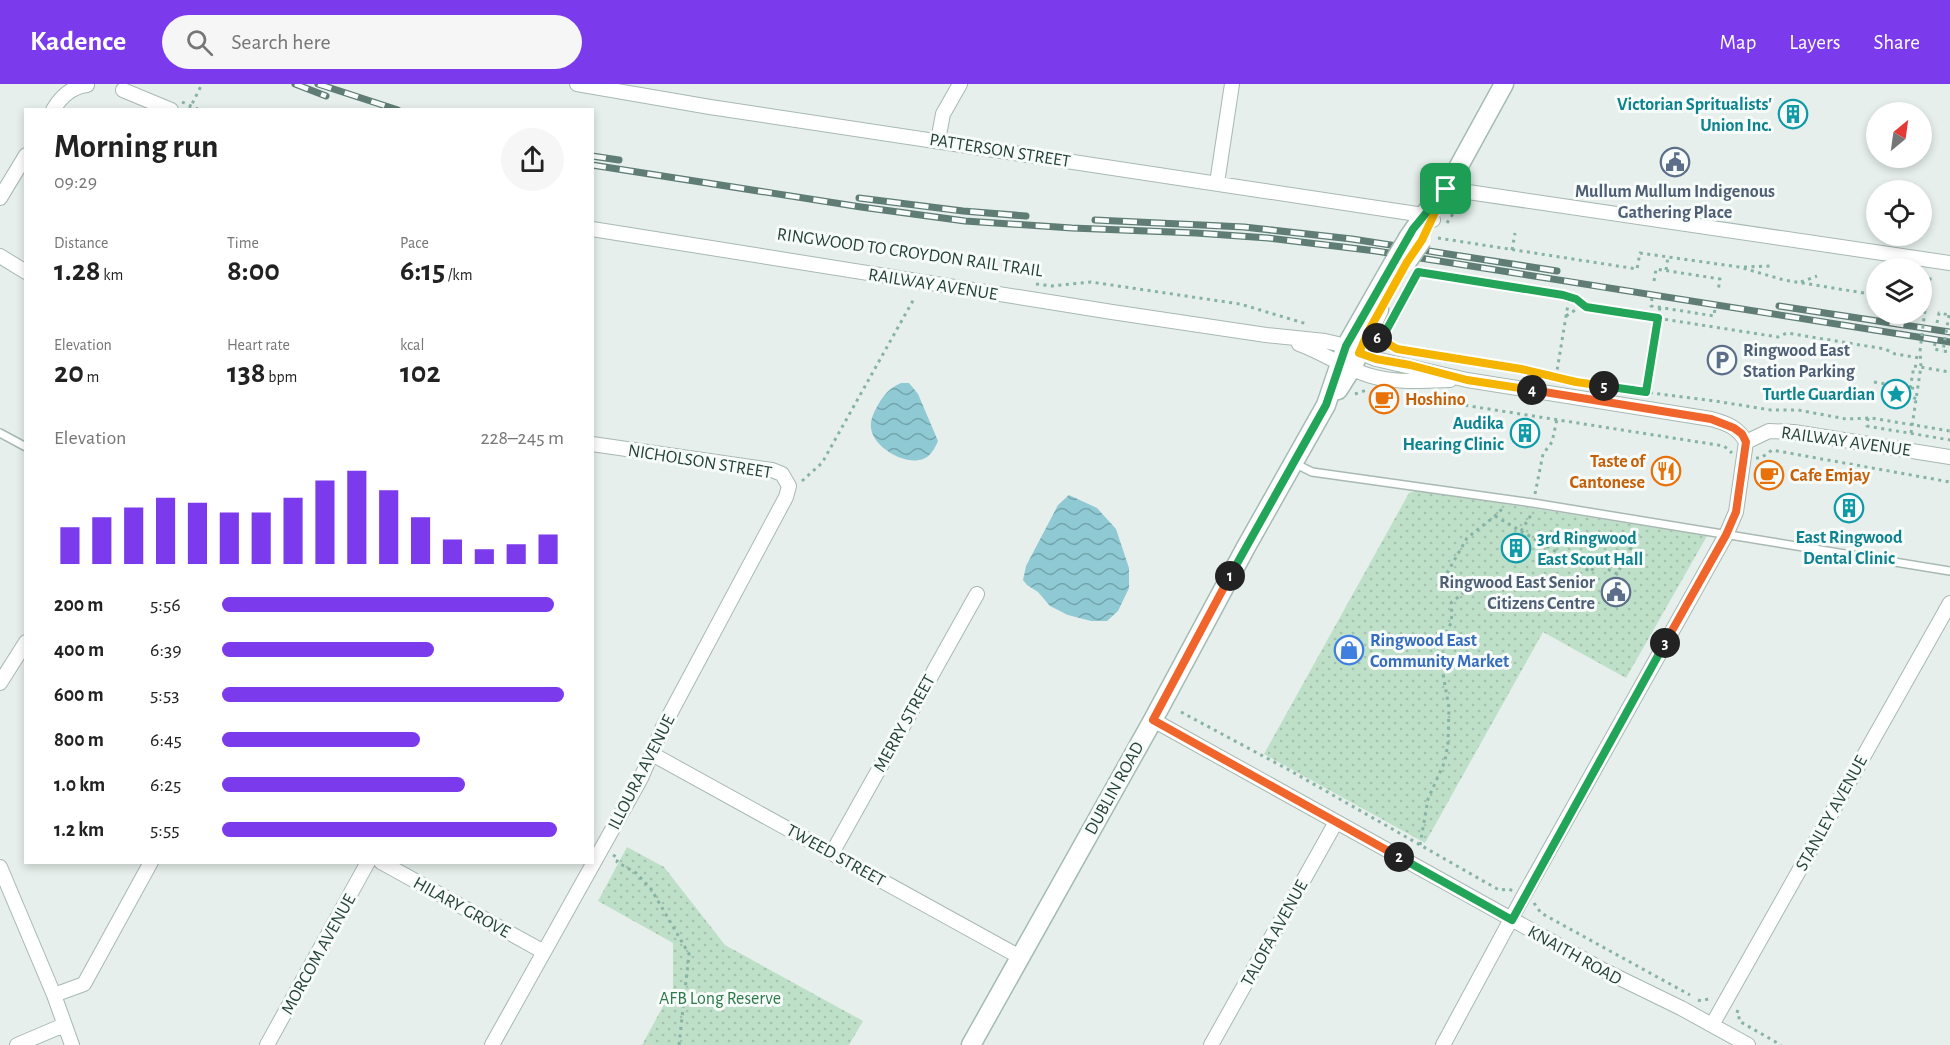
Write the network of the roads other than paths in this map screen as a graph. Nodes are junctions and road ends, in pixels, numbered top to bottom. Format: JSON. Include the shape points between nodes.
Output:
{"nodes":[{"id":1,"x":577,"y":84,"type":"edge"},
{"id":2,"x":960,"y":84,"type":"edge"},
{"id":3,"x":1232,"y":84,"type":"edge"},
{"id":4,"x":1504,"y":84,"type":"edge"},
{"id":5,"x":87,"y":86,"type":"dead end"},
{"id":6,"x":123,"y":90,"type":"dead end"},
{"id":7,"x":54,"y":108,"type":"edge"},
{"id":8,"x":166,"y":108,"type":"edge"},
{"id":9,"x":938,"y":141,"type":"junction"},
{"id":10,"x":24,"y":158,"type":"edge"},
{"id":11,"x":1217,"y":183,"type":"junction"},
{"id":12,"x":1447,"y":188,"type":"junction"},
{"id":13,"x":0,"y":198,"type":"edge"},
{"id":14,"x":594,"y":229,"type":"edge"},
{"id":15,"x":1426,"y":232,"type":"junction"},
{"id":16,"x":0,"y":256,"type":"edge"},
{"id":17,"x":1950,"y":262,"type":"edge"},
{"id":18,"x":1410,"y":264,"type":"junction"},
{"id":19,"x":24,"y":271,"type":"edge"},
{"id":20,"x":1349,"y":357,"type":"junction"},
{"id":21,"x":0,"y":433,"type":"edge"},
{"id":22,"x":1746,"y":442,"type":"junction"},
{"id":23,"x":594,"y":444,"type":"edge"},
{"id":24,"x":24,"y":446,"type":"edge"},
{"id":25,"x":1950,"y":457,"type":"edge"},
{"id":26,"x":1294,"y":463,"type":"junction"},
{"id":27,"x":786,"y":497,"type":"joint"},
{"id":28,"x":1726,"y":535,"type":"junction"},
{"id":29,"x":1950,"y":571,"type":"edge"},
{"id":30,"x":977,"y":594,"type":"dead end"},
{"id":31,"x":1950,"y":603,"type":"edge"},
{"id":32,"x":24,"y":645,"type":"edge"},
{"id":33,"x":0,"y":683,"type":"edge"},
{"id":34,"x":1153,"y":720,"type":"junction"},
{"id":35,"x":652,"y":754,"type":"junction"},
{"id":36,"x":1336,"y":822,"type":"junction"},
{"id":37,"x":832,"y":853,"type":"junction"},
{"id":38,"x":594,"y":862,"type":"edge"},
{"id":39,"x":150,"y":864,"type":"edge"},
{"id":40,"x":367,"y":864,"type":"edge"},
{"id":41,"x":385,"y":864,"type":"edge"},
{"id":42,"x":593,"y":864,"type":"edge"},
{"id":43,"x":0,"y":867,"type":"edge"},
{"id":44,"x":1512,"y":920,"type":"junction"},
{"id":45,"x":544,"y":952,"type":"junction"},
{"id":46,"x":1020,"y":957,"type":"junction"},
{"id":47,"x":54,"y":995,"type":"junction"},
{"id":48,"x":64,"y":1025,"type":"junction"},
{"id":49,"x":1712,"y":1025,"type":"junction"},
{"id":50,"x":17,"y":1045,"type":"edge"},
{"id":51,"x":72,"y":1045,"type":"edge"},
{"id":52,"x":267,"y":1045,"type":"edge"},
{"id":53,"x":492,"y":1045,"type":"edge"},
{"id":54,"x":971,"y":1045,"type":"edge"},
{"id":55,"x":1211,"y":1045,"type":"edge"},
{"id":56,"x":1443,"y":1045,"type":"edge"},
{"id":57,"x":1748,"y":1045,"type":"edge"}],
"edges":[{"from":1,"to":9,"type":"street","name":"PATTERSON STREET"},
{"from":2,"to":9,"type":"street","via":[[943,114]]},
{"from":3,"to":11,"type":"street"},
{"from":4,"to":12,"type":"main road","name":"DUBLIN ROAD"},
{"from":5,"to":7,"type":"street","via":[[76,86]]},
{"from":6,"to":8,"type":"street"},
{"from":9,"to":11,"type":"street","name":"PATTERSON STREET"},
{"from":10,"to":13,"type":"street"},
{"from":11,"to":15,"type":"street","name":"PATTERSON STREET"},
{"from":12,"to":15,"type":"main road","name":"DUBLIN ROAD"},
{"from":12,"to":17,"type":"street"},
{"from":14,"to":20,"type":"street","name":"RAILWAY AVENUE","via":[[1275,336]]},
{"from":15,"to":18,"type":"main road","name":"DUBLIN ROAD","bridge":true},
{"from":16,"to":19,"type":"street"},
{"from":18,"to":20,"type":"main road","name":"DUBLIN ROAD"},
{"from":18,"to":20,"type":"main road","name":"DUBLIN ROAD","via":[[1378,335]]},
{"from":20,"to":22,"type":"street","name":"RAILWAY AVENUE","via":[[1372,377],[1467,380],[1711,419],[1734,428]]},
{"from":20,"to":26,"type":"main road","name":"DUBLIN ROAD","via":[[1341,386]]},
{"from":21,"to":24,"type":"lane"},
{"from":22,"to":25,"type":"street","name":"RAILWAY AVENUE","via":[[1769,431],[1794,432]]},
{"from":22,"to":28,"type":"street","via":[[1736,512]]},
{"from":23,"to":27,"type":"street","name":"NICHOLSON STREET","via":[[772,470],[786,478]]},
{"from":26,"to":28,"type":"lane","via":[[1312,472]]},
{"from":26,"to":34,"type":"main road","name":"DUBLIN ROAD"},
{"from":27,"to":35,"type":"street","name":"ILLOURA AVENUE"},
{"from":28,"to":29,"type":"lane"},
{"from":28,"to":44,"type":"street"},
{"from":30,"to":37,"type":"street","name":"MERRY STREET"},
{"from":31,"to":49,"type":"street","name":"STANLEY AVENUE"},
{"from":32,"to":33,"type":"street"},
{"from":34,"to":36,"type":"street","name":"KNAITH ROAD"},
{"from":34,"to":46,"type":"main road","name":"DUBLIN ROAD"},
{"from":35,"to":37,"type":"street","name":"TWEED STREET"},
{"from":35,"to":38,"type":"street","name":"ILLOURA AVENUE"},
{"from":36,"to":44,"type":"street","name":"KNAITH ROAD"},
{"from":36,"to":55,"type":"street","name":"TALOFA AVENUE"},
{"from":37,"to":46,"type":"street","name":"TWEED STREET"},
{"from":39,"to":47,"type":"street","via":[[84,984]]},
{"from":40,"to":52,"type":"street","name":"MORCOM AVENUE"},
{"from":41,"to":45,"type":"street","name":"HILARY GROVE"},
{"from":42,"to":45,"type":"street","name":"ILLOURA AVENUE"},
{"from":43,"to":47,"type":"street"},
{"from":44,"to":49,"type":"street","name":"KNAITH ROAD"},
{"from":44,"to":56,"type":"street"},
{"from":45,"to":53,"type":"street","name":"ILLOURA AVENUE"},
{"from":46,"to":54,"type":"main road","name":"DUBLIN ROAD"},
{"from":47,"to":48,"type":"street"},
{"from":48,"to":50,"type":"street"},
{"from":48,"to":51,"type":"street"},
{"from":49,"to":57,"type":"street","name":"KNAITH ROAD"}]}
